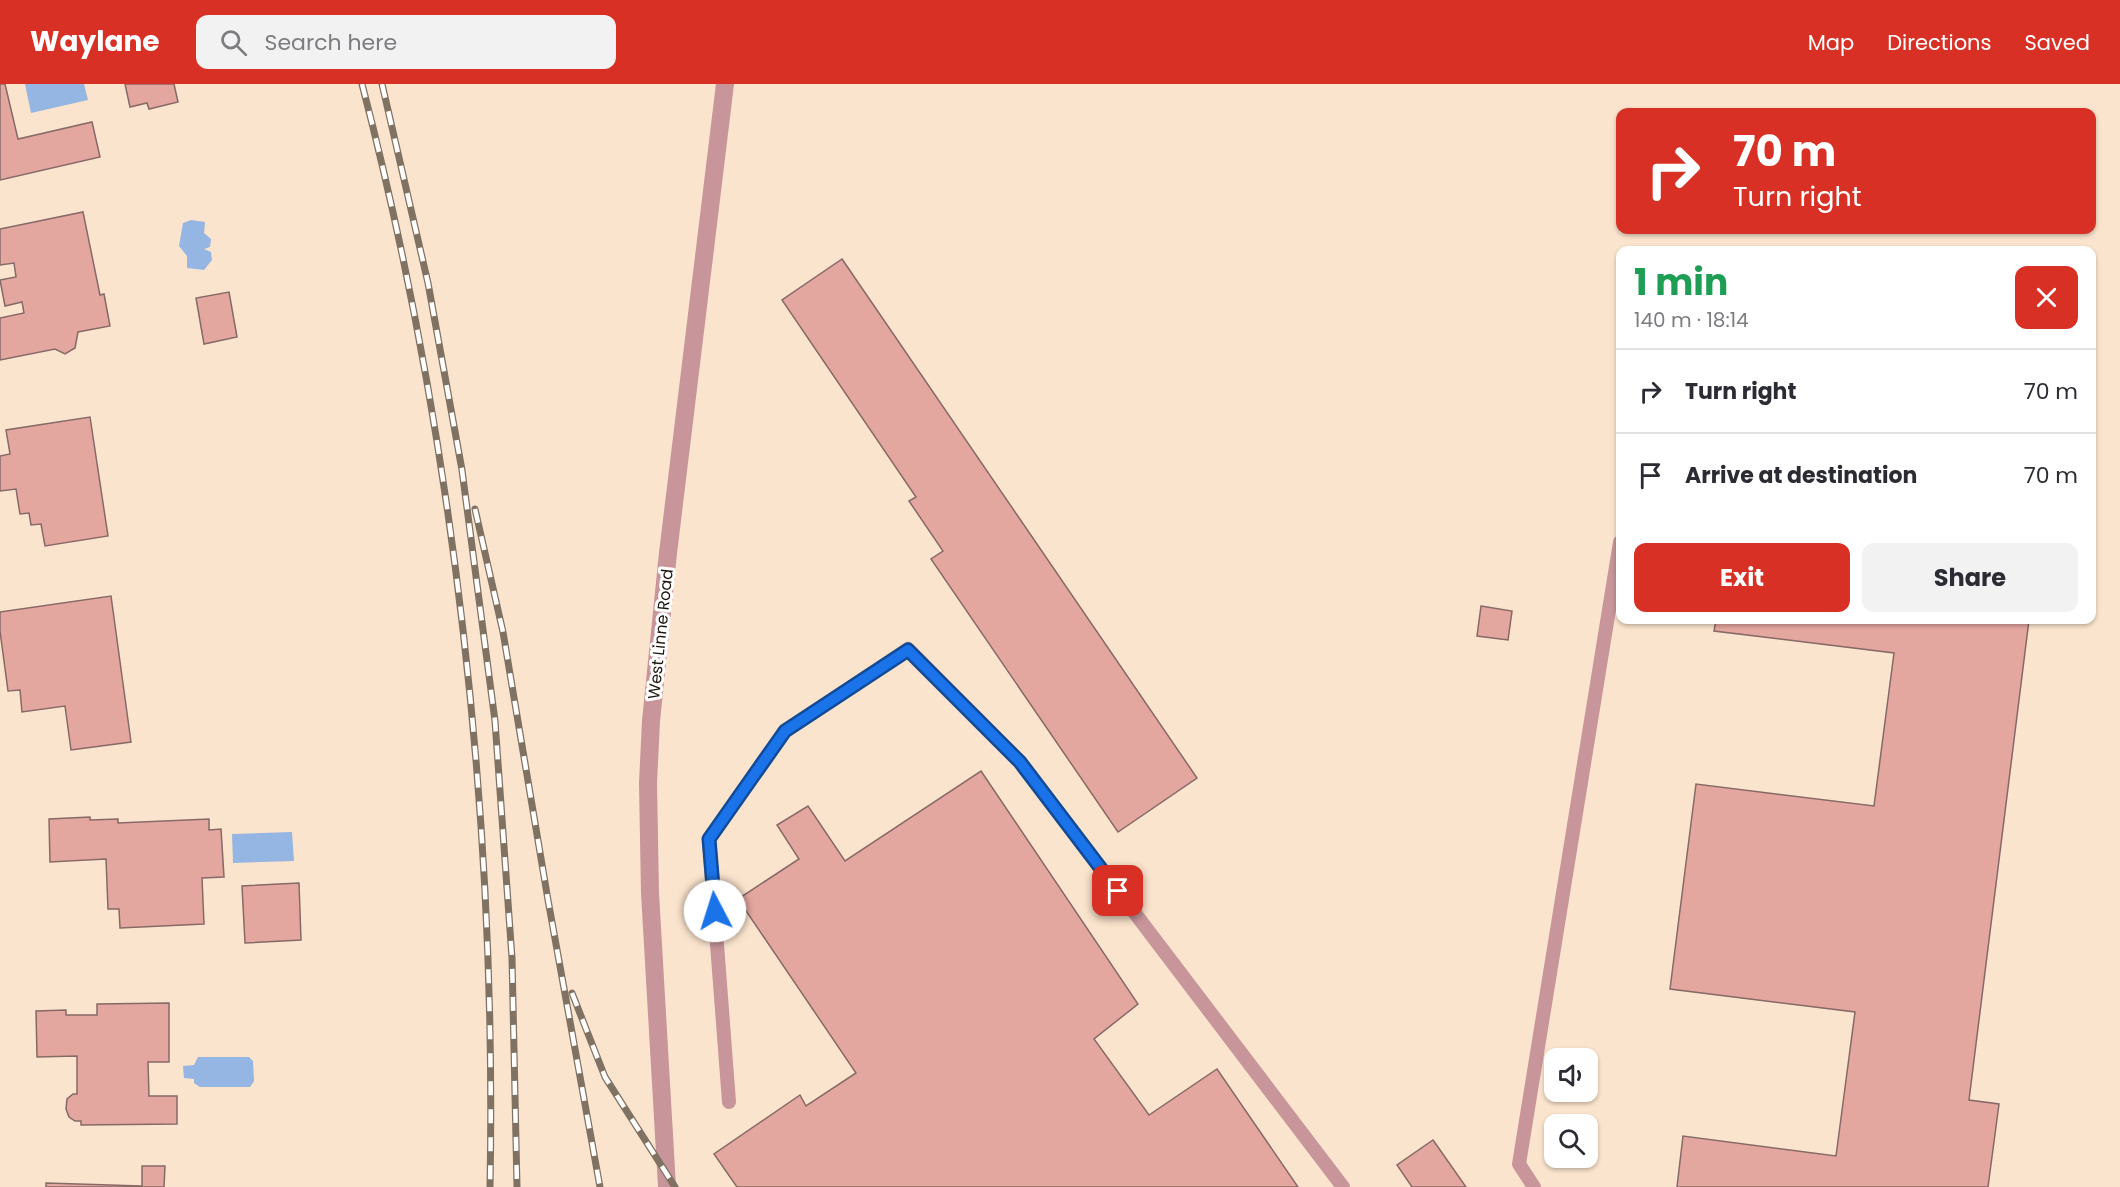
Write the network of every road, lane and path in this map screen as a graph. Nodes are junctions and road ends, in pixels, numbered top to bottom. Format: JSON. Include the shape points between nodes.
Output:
{"nodes":[{"id":1,"x":725,"y":84,"type":"edge"},
{"id":2,"x":1616,"y":567,"type":"edge"},
{"id":3,"x":729,"y":1102,"type":"dead end"},
{"id":4,"x":667,"y":1187,"type":"edge"},
{"id":5,"x":1343,"y":1187,"type":"edge"},
{"id":6,"x":1534,"y":1187,"type":"edge"}],
"edges":[{"from":1,"to":4,"type":"street","name":"West Linne Road","via":[[667,565],[650,741],[650,892]]},
{"from":2,"to":6,"type":"lane","via":[[1519,1164]]},
{"from":3,"to":5,"type":"lane","via":[[709,839],[785,731],[908,650],[1020,762]]}]}
